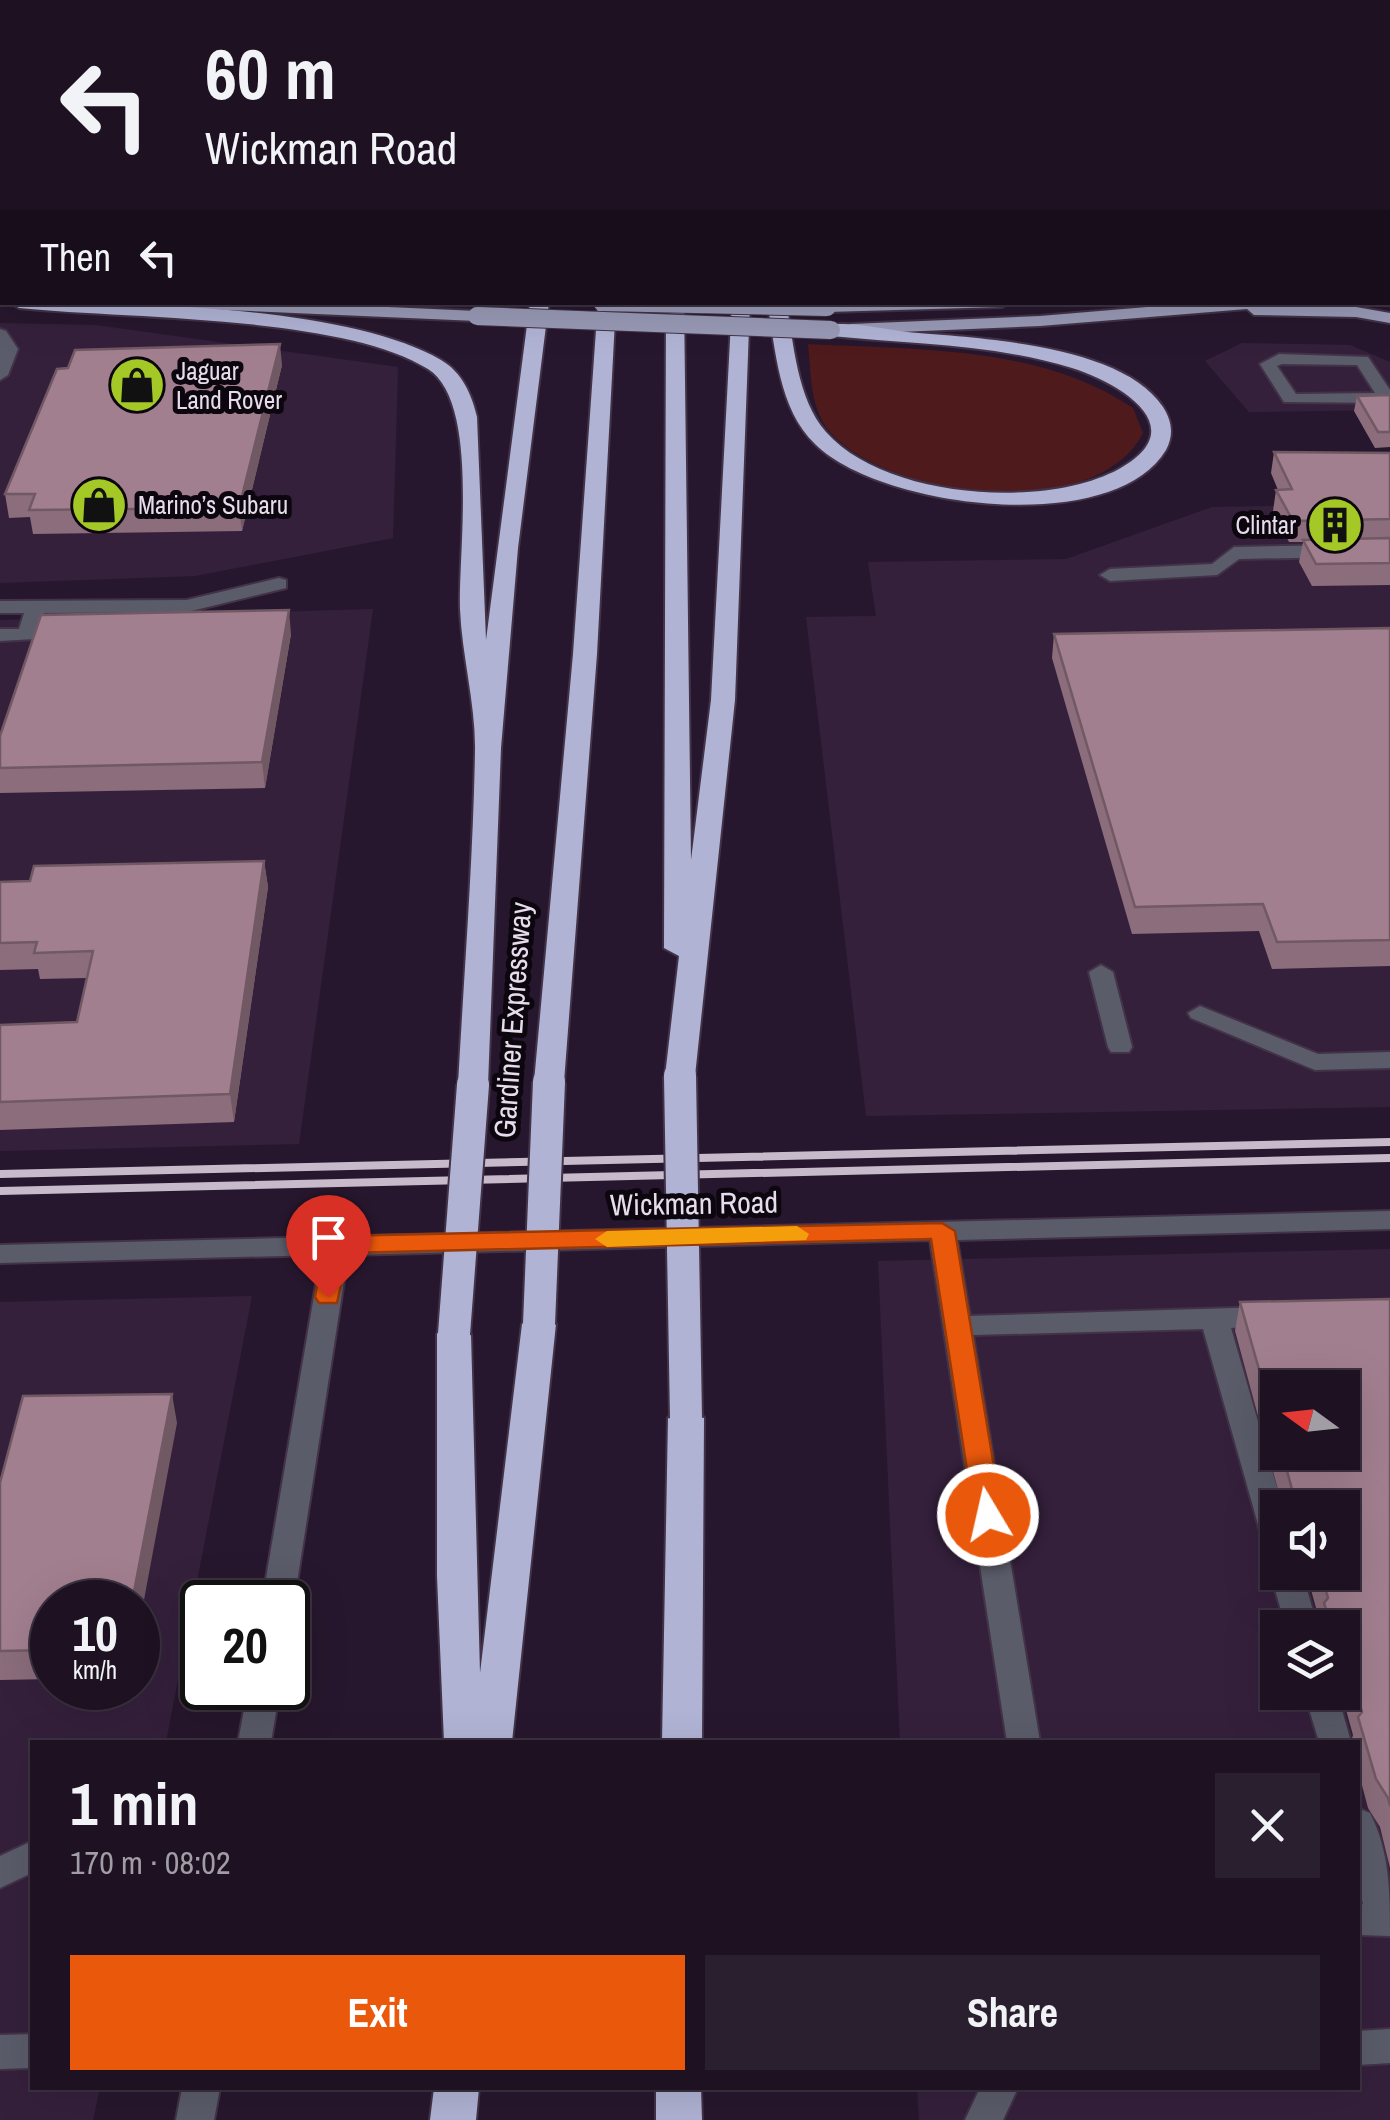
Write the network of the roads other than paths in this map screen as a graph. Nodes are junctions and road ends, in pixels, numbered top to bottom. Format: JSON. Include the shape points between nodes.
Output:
{"nodes":[{"id":1,"x":50,"y":305,"type":"edge"},
{"id":2,"x":226,"y":305,"type":"edge"},
{"id":3,"x":540,"y":305,"type":"edge"},
{"id":4,"x":604,"y":305,"type":"edge"},
{"id":5,"x":675,"y":305,"type":"edge"},
{"id":6,"x":738,"y":305,"type":"edge"},
{"id":7,"x":741,"y":305,"type":"edge"},
{"id":8,"x":777,"y":305,"type":"edge"},
{"id":9,"x":897,"y":305,"type":"edge"},
{"id":10,"x":1246,"y":305,"type":"edge"},
{"id":11,"x":1214,"y":309,"type":"junction"},
{"id":12,"x":1390,"y":318,"type":"edge"},
{"id":13,"x":831,"y":330,"type":"junction"},
{"id":14,"x":0,"y":334,"type":"edge"},
{"id":15,"x":0,"y":376,"type":"edge"},
{"id":16,"x":1389,"y":398,"type":"edge"},
{"id":17,"x":1390,"y":550,"type":"edge"},
{"id":18,"x":1110,"y":575,"type":"dead end"},
{"id":19,"x":280,"y":584,"type":"dead end"},
{"id":20,"x":0,"y":607,"type":"edge"},
{"id":21,"x":36,"y":607,"type":"junction"},
{"id":22,"x":0,"y":635,"type":"edge"},
{"id":23,"x":488,"y":748,"type":"junction"},
{"id":24,"x":1101,"y":972,"type":"dead end"},
{"id":25,"x":1200,"y":1013,"type":"dead end"},
{"id":26,"x":1120,"y":1046,"type":"dead end"},
{"id":27,"x":1390,"y":1060,"type":"edge"},
{"id":28,"x":680,"y":1076,"type":"junction"},
{"id":29,"x":1390,"y":1220,"type":"edge"},
{"id":30,"x":942,"y":1231,"type":"junction"},
{"id":31,"x":336,"y":1245,"type":"junction"},
{"id":32,"x":0,"y":1254,"type":"edge"},
{"id":33,"x":1292,"y":1316,"type":"edge"},
{"id":34,"x":1214,"y":1319,"type":"junction"},
{"id":35,"x":958,"y":1326,"type":"junction"},
{"id":36,"x":1263,"y":1490,"type":"edge"},
{"id":37,"x":282,"y":1580,"type":"edge"},
{"id":38,"x":261,"y":1710,"type":"edge"},
{"id":39,"x":1325,"y":1710,"type":"edge"},
{"id":40,"x":256,"y":1740,"type":"edge"},
{"id":41,"x":464,"y":1740,"type":"edge"},
{"id":42,"x":492,"y":1740,"type":"edge"},
{"id":43,"x":682,"y":1740,"type":"edge"},
{"id":44,"x":1024,"y":1740,"type":"edge"},
{"id":45,"x":1333,"y":1740,"type":"edge"},
{"id":46,"x":1360,"y":1833,"type":"edge"},
{"id":47,"x":30,"y":1857,"type":"edge"},
{"id":48,"x":0,"y":1873,"type":"edge"},
{"id":49,"x":1378,"y":1920,"type":"edge"},
{"id":50,"x":1390,"y":2046,"type":"edge"},
{"id":51,"x":1360,"y":2048,"type":"edge"},
{"id":52,"x":30,"y":2051,"type":"edge"},
{"id":53,"x":0,"y":2052,"type":"edge"},
{"id":54,"x":200,"y":2090,"type":"edge"},
{"id":55,"x":456,"y":2090,"type":"edge"},
{"id":56,"x":680,"y":2090,"type":"edge"},
{"id":57,"x":998,"y":2090,"type":"edge"},
{"id":58,"x":195,"y":2120,"type":"edge"},
{"id":59,"x":454,"y":2120,"type":"edge"},
{"id":60,"x":680,"y":2120,"type":"edge"},
{"id":61,"x":984,"y":2120,"type":"edge"}],
"edges":[{"from":1,"to":23,"type":"highway","via":[[339,332],[420,355],[452,378],[468,442],[472,614]]},
{"from":2,"to":13,"type":"main road","bridge":true},
{"from":3,"to":23,"type":"highway","name":"Gardiner Expressway"},
{"from":4,"to":42,"type":"highway","name":"Gardiner Expressway","bridge":true,"via":[[539,1324]]},
{"from":5,"to":28,"type":"highway"},
{"from":6,"to":9,"type":"main road","bridge":true},
{"from":7,"to":28,"type":"highway","via":[[723,700]]},
{"from":8,"to":13,"type":"highway","via":[[807,419],[836,452],[885,479],[973,497],[1051,495],[1132,472],[1165,437],[1152,402],[1107,374],[1002,350]]},
{"from":10,"to":11,"type":"main road"},
{"from":11,"to":12,"type":"main road"},
{"from":11,"to":13,"type":"main road"},
{"from":14,"to":15,"type":"street","via":[[10,348]]},
{"from":16,"to":16,"type":"street","via":[[1362,360],[1268,364],[1290,398]]},
{"from":17,"to":18,"type":"street","via":[[1234,553],[1217,569]]},
{"from":19,"to":21,"type":"street","via":[[187,606]]},
{"from":20,"to":21,"type":"street"},
{"from":21,"to":22,"type":"street","via":[[27,635]]},
{"from":23,"to":41,"type":"highway","name":"Gardiner Expressway","bridge":true,"via":[[454,1334]]},
{"from":24,"to":26,"type":"street"},
{"from":25,"to":27,"type":"street","via":[[1316,1062]]},
{"from":28,"to":43,"type":"highway","bridge":true},
{"from":29,"to":30,"type":"street","name":"Wickman Road"},
{"from":30,"to":31,"type":"street","name":"Wickman Road"},
{"from":30,"to":35,"type":"street"},
{"from":31,"to":32,"type":"street","name":"Wickman Road"},
{"from":31,"to":37,"type":"street"},
{"from":33,"to":34,"type":"street"},
{"from":34,"to":35,"type":"street"},
{"from":34,"to":36,"type":"street"},
{"from":35,"to":44,"type":"street"},
{"from":38,"to":40,"type":"street"},
{"from":39,"to":45,"type":"street"},
{"from":46,"to":49,"type":"street"},
{"from":47,"to":48,"type":"street"},
{"from":50,"to":51,"type":"street"},
{"from":52,"to":53,"type":"street"},
{"from":54,"to":58,"type":"street"},
{"from":55,"to":59,"type":"highway"},
{"from":56,"to":60,"type":"highway"},
{"from":57,"to":61,"type":"street"}]}
